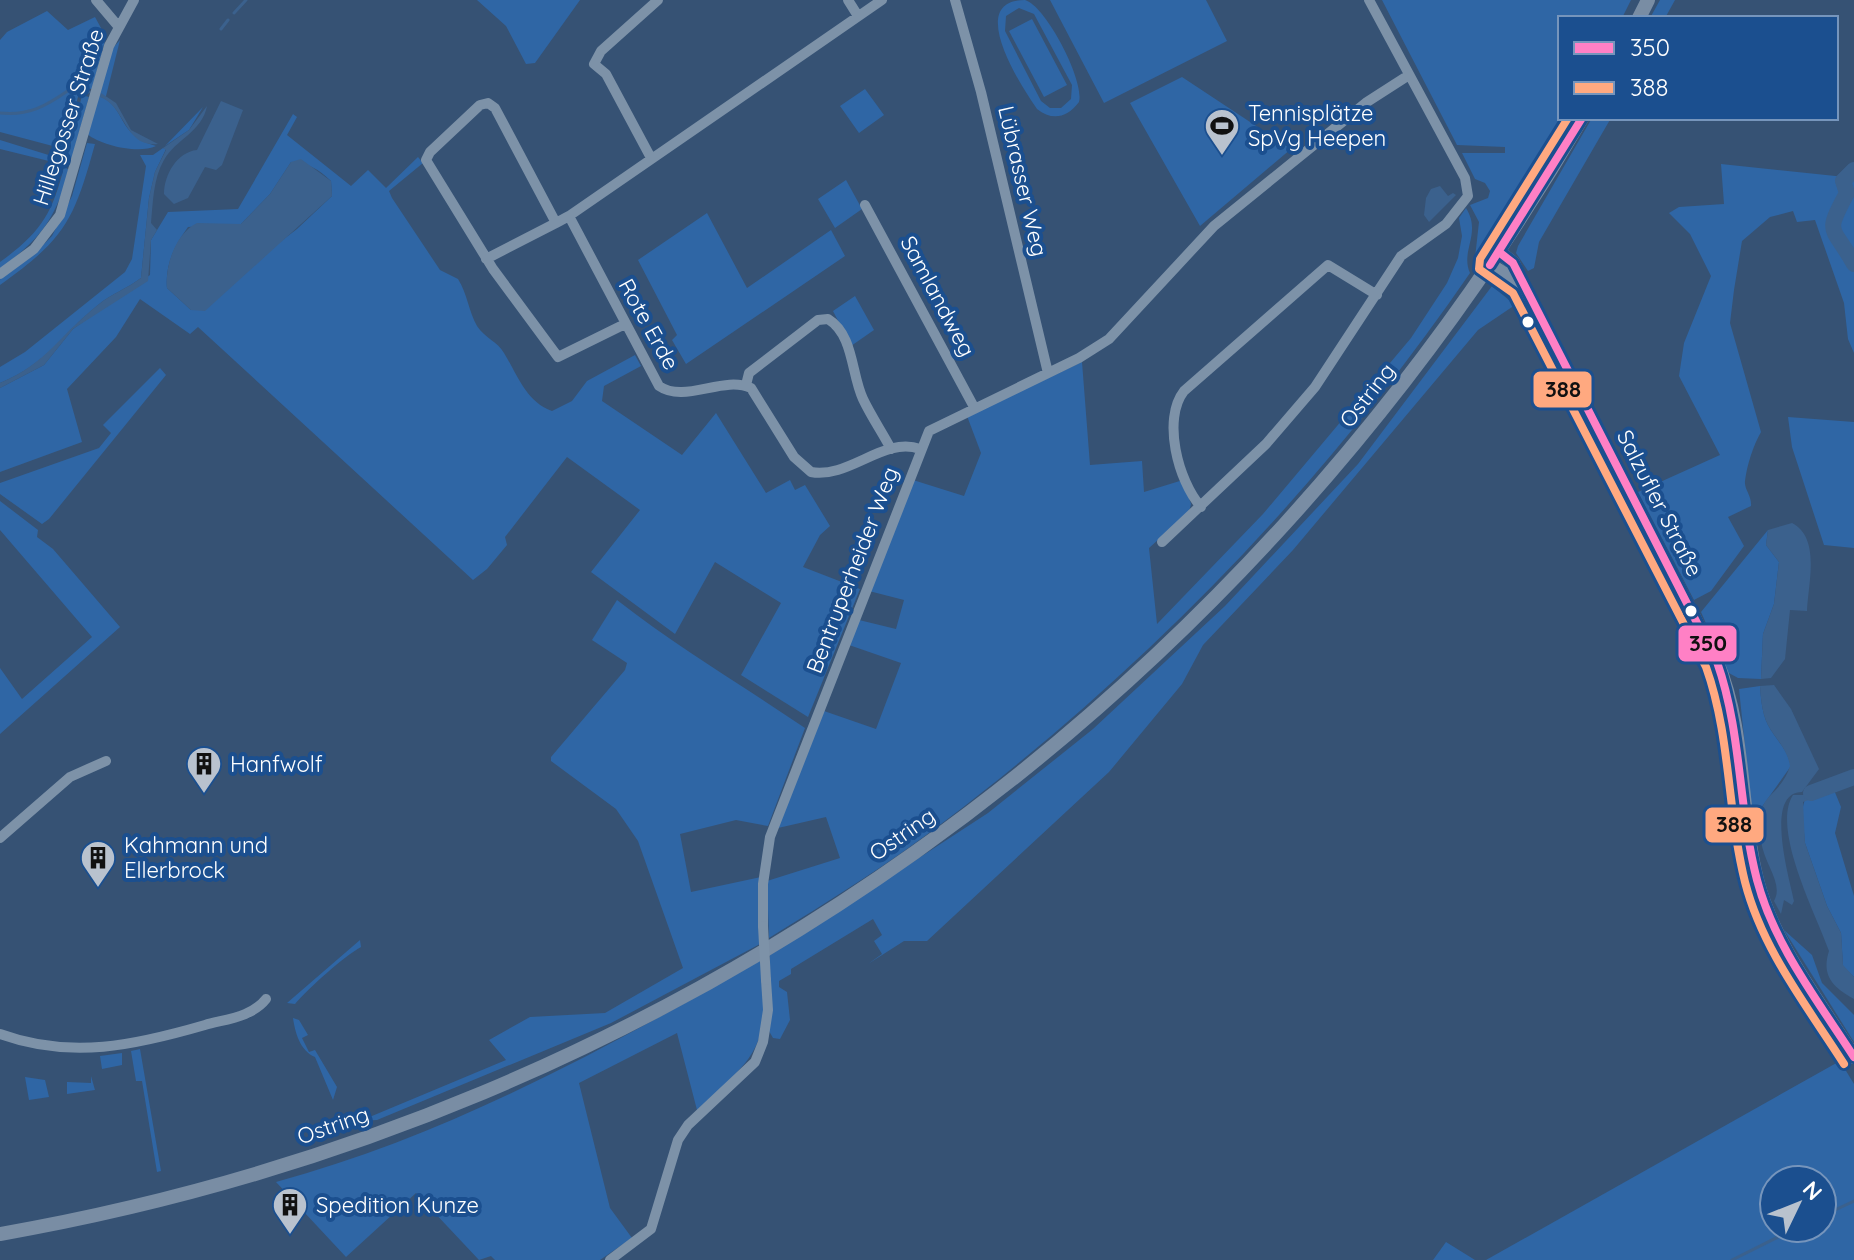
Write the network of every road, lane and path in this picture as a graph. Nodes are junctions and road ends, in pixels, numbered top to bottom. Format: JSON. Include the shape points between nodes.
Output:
{"nodes":[{"id":1,"x":96,"y":0,"type":"edge"},
{"id":2,"x":134,"y":0,"type":"edge"},
{"id":3,"x":658,"y":0,"type":"edge"},
{"id":4,"x":848,"y":0,"type":"edge"},
{"id":5,"x":882,"y":0,"type":"edge"},
{"id":6,"x":955,"y":0,"type":"edge"},
{"id":7,"x":1369,"y":0,"type":"edge"},
{"id":8,"x":858,"y":16,"type":"junction"},
{"id":9,"x":118,"y":26,"type":"junction"},
{"id":10,"x":1409,"y":75,"type":"junction"},
{"id":11,"x":1581,"y":120,"type":"edge"},
{"id":12,"x":651,"y":158,"type":"junction"},
{"id":13,"x":865,"y":205,"type":"dead end"},
{"id":14,"x":569,"y":216,"type":"junction"},
{"id":15,"x":556,"y":223,"type":"junction"},
{"id":16,"x":1499,"y":252,"type":"junction"},
{"id":17,"x":486,"y":259,"type":"junction"},
{"id":18,"x":1490,"y":265,"type":"junction"},
{"id":19,"x":0,"y":274,"type":"edge"},
{"id":20,"x":1522,"y":285,"type":"junction"},
{"id":21,"x":1377,"y":295,"type":"junction"},
{"id":22,"x":625,"y":324,"type":"junction"},
{"id":23,"x":1048,"y":373,"type":"junction"},
{"id":24,"x":746,"y":385,"type":"junction"},
{"id":25,"x":974,"y":407,"type":"junction"},
{"id":26,"x":891,"y":449,"type":"junction"},
{"id":27,"x":920,"y":449,"type":"junction"},
{"id":28,"x":1201,"y":507,"type":"junction"},
{"id":29,"x":1162,"y":542,"type":"dead end"},
{"id":30,"x":106,"y":761,"type":"dead end"},
{"id":31,"x":0,"y":838,"type":"edge"},
{"id":32,"x":266,"y":999,"type":"dead end"},
{"id":33,"x":0,"y":1034,"type":"edge"},
{"id":34,"x":1854,"y":1057,"type":"edge"},
{"id":35,"x":0,"y":1234,"type":"edge"},
{"id":36,"x":610,"y":1260,"type":"edge"}],
"edges":[{"from":1,"to":9,"type":"street"},
{"from":2,"to":9,"type":"street","name":"Hillegosser Straße"},
{"from":3,"to":12,"type":"street","via":[[601,51],[594,64],[606,74]]},
{"from":4,"to":8,"type":"street"},
{"from":5,"to":8,"type":"street"},
{"from":6,"to":23,"type":"street","name":"Lübrasser Weg"},
{"from":7,"to":10,"type":"street"},
{"from":8,"to":12,"type":"street"},
{"from":9,"to":19,"type":"street","name":"Hillegosser Straße","via":[[64,205],[41,241]]},
{"from":10,"to":21,"type":"street","via":[[1471,195],[1446,224],[1401,256]]},
{"from":10,"to":23,"type":"street","name":"Bentruperheider Weg","via":[[1367,102],[1214,226],[1114,335]]},
{"from":11,"to":16,"type":"main road","name":"Ostring"},
{"from":12,"to":14,"type":"street"},
{"from":13,"to":25,"type":"street","name":"Samlandweg"},
{"from":14,"to":15,"type":"street"},
{"from":14,"to":22,"type":"street","name":"Rote Erde"},
{"from":15,"to":17,"type":"street"},
{"from":15,"to":17,"type":"street","via":[[495,108],[480,105],[426,160]]},
{"from":16,"to":18,"type":"main road","name":"Ostring"},
{"from":16,"to":20,"type":"main road","name":"Salzufler Straße","via":[[1513,263]]},
{"from":17,"to":22,"type":"street","via":[[558,357]]},
{"from":18,"to":20,"type":"main road"},
{"from":18,"to":35,"type":"main road","name":"Ostring","via":[[1366,432],[1201,615],[1052,750],[925,846],[805,927],[651,1014],[455,1104],[208,1188]]},
{"from":20,"to":34,"type":"main road","name":"Salzufler Straße","via":[[1717,662],[1733,712],[1764,904],[1787,952]]},
{"from":21,"to":28,"type":"street","via":[[1302,403]]},
{"from":21,"to":28,"type":"street","via":[[1328,265],[1184,391],[1174,408],[1171,432]]},
{"from":22,"to":24,"type":"street","name":"Rote Erde","via":[[654,380],[665,390]]},
{"from":23,"to":25,"type":"street","name":"Bentruperheider Weg"},
{"from":24,"to":26,"type":"street","via":[[794,457],[811,472],[826,472]]},
{"from":24,"to":26,"type":"street","via":[[749,373],[818,320],[828,319],[851,354],[862,397]]},
{"from":25,"to":27,"type":"street","name":"Bentruperheider Weg","via":[[933,427]]},
{"from":26,"to":27,"type":"street"},
{"from":27,"to":36,"type":"street","name":"Bentruperheider Weg","bridge":true,"via":[[770,837],[763,884],[768,1010],[763,1042],[755,1062],[678,1140],[651,1229]]},
{"from":28,"to":29,"type":"street"},
{"from":30,"to":31,"type":"street","via":[[70,777]]},
{"from":32,"to":33,"type":"street","via":[[247,1014],[113,1048],[51,1047]]}]}
